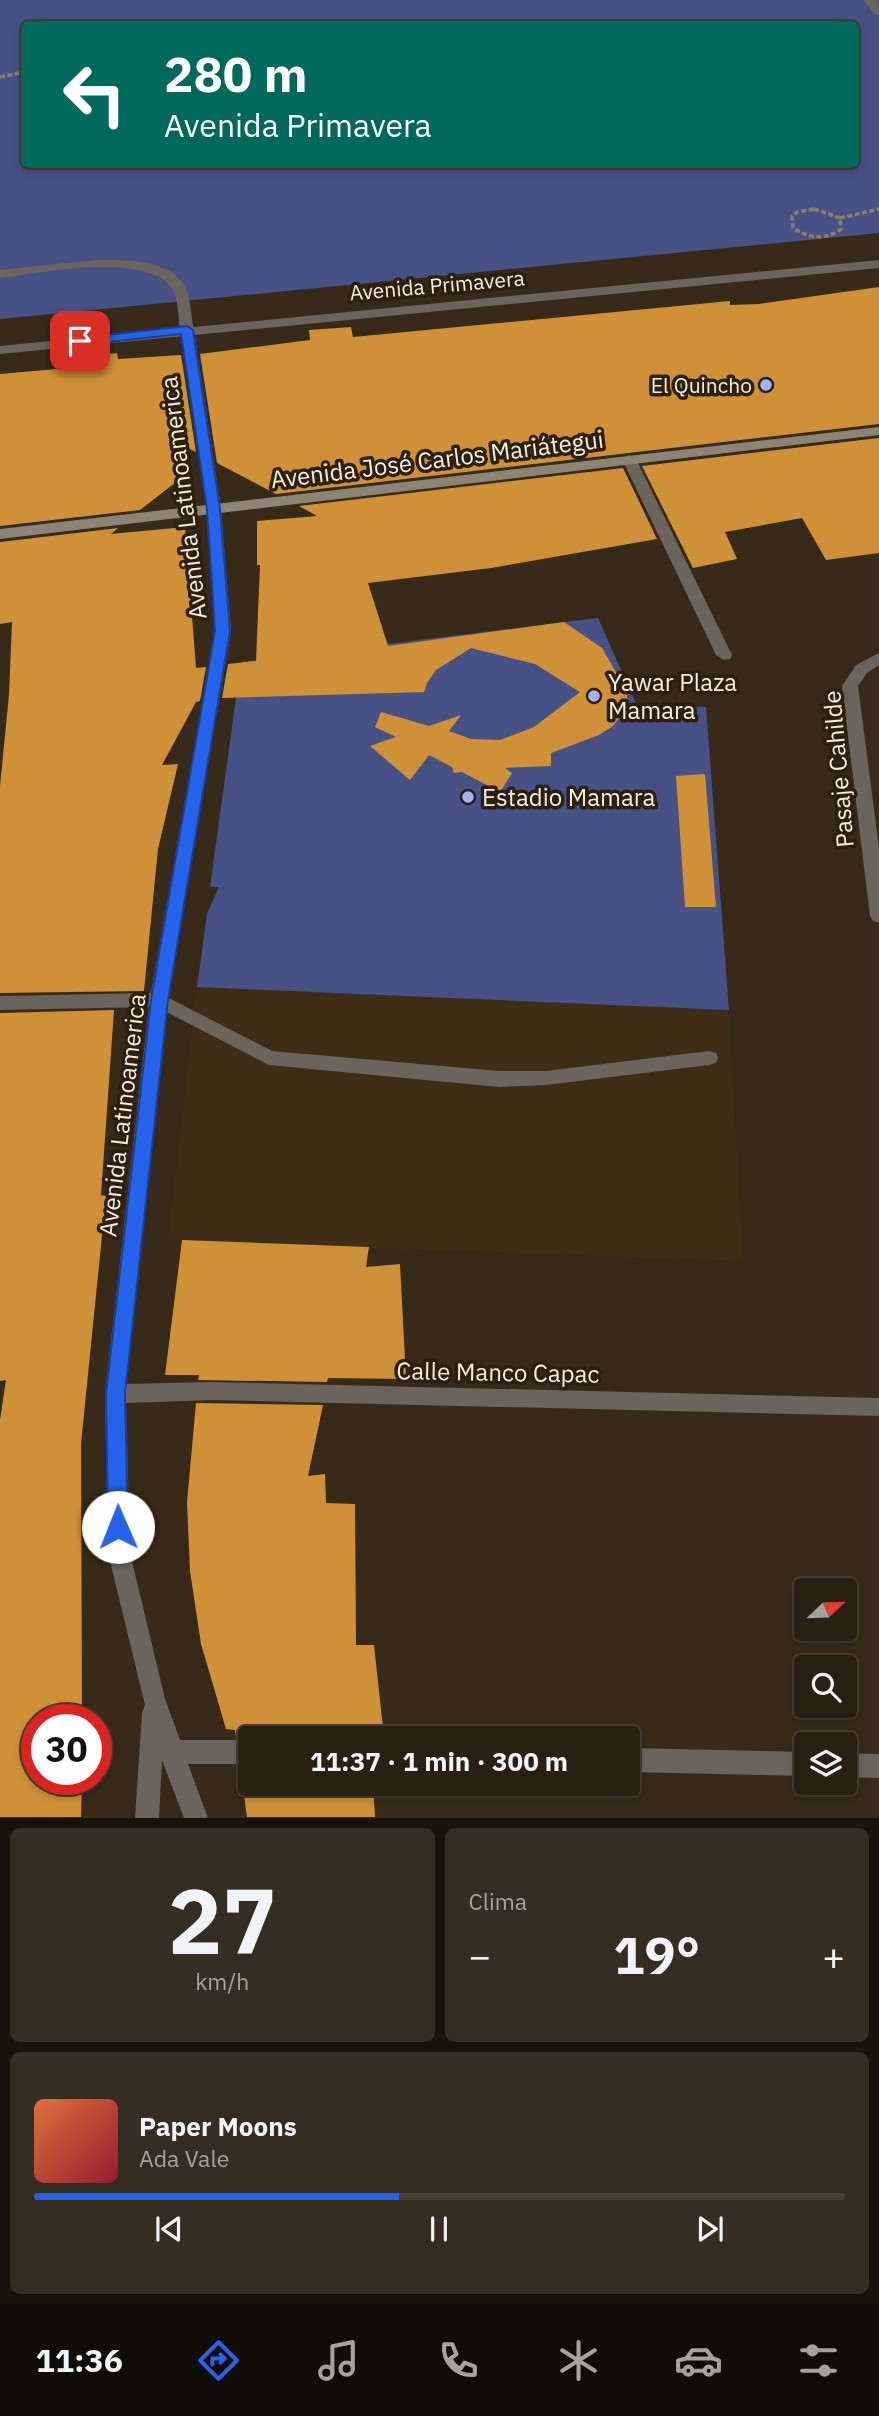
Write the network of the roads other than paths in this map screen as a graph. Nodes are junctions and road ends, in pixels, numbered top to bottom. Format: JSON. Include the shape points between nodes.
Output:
{"nodes":[{"id":1,"x":870,"y":0,"type":"edge"},
{"id":2,"x":878,"y":12,"type":"edge"},
{"id":3,"x":879,"y":264,"type":"edge"},
{"id":4,"x":0,"y":274,"type":"edge"},
{"id":5,"x":187,"y":330,"type":"junction"},
{"id":6,"x":0,"y":350,"type":"edge"},
{"id":7,"x":879,"y":430,"type":"edge"},
{"id":8,"x":629,"y":459,"type":"junction"},
{"id":9,"x":214,"y":509,"type":"junction"},
{"id":10,"x":0,"y":534,"type":"edge"},
{"id":11,"x":724,"y":655,"type":"dead end"},
{"id":12,"x":872,"y":661,"type":"edge"},
{"id":13,"x":876,"y":865,"type":"edge"},
{"id":14,"x":879,"y":916,"type":"edge"},
{"id":15,"x":159,"y":1000,"type":"junction"},
{"id":16,"x":0,"y":1003,"type":"edge"},
{"id":17,"x":709,"y":1058,"type":"dead end"},
{"id":18,"x":116,"y":1394,"type":"junction"},
{"id":19,"x":879,"y":1407,"type":"edge"},
{"id":20,"x":154,"y":1699,"type":"junction"},
{"id":21,"x":170,"y":1752,"type":"junction"},
{"id":22,"x":238,"y":1752,"type":"edge"},
{"id":23,"x":640,"y":1760,"type":"edge"},
{"id":24,"x":794,"y":1764,"type":"edge"},
{"id":25,"x":857,"y":1765,"type":"edge"},
{"id":26,"x":879,"y":1766,"type":"edge"},
{"id":27,"x":147,"y":1818,"type":"edge"},
{"id":28,"x":196,"y":1818,"type":"edge"}],
"edges":[{"from":1,"to":2,"type":"street"},
{"from":3,"to":5,"type":"street","name":"Avenida Primavera"},
{"from":4,"to":5,"type":"street","name":"Avenida Latinoamerica","via":[[146,266],[166,274],[179,289]]},
{"from":5,"to":6,"type":"street","name":"Avenida Primavera"},
{"from":5,"to":9,"type":"street","name":"Avenida Latinoamerica"},
{"from":7,"to":8,"type":"main road","name":"Avenida José Carlos Mariátegui"},
{"from":8,"to":9,"type":"main road","name":"Avenida José Carlos Mariátegui"},
{"from":8,"to":11,"type":"street"},
{"from":9,"to":10,"type":"main road","name":"Avenida José Carlos Mariátegui"},
{"from":9,"to":15,"type":"street","name":"Avenida Latinoamerica","via":[[223,631]]},
{"from":12,"to":13,"type":"street","name":"Pasaje Cahilde","via":[[855,674],[850,687]]},
{"from":13,"to":14,"type":"street","name":"Pasaje Cahilde"},
{"from":15,"to":16,"type":"street"},
{"from":15,"to":17,"type":"street","via":[[269,1058],[499,1079],[546,1078]]},
{"from":15,"to":18,"type":"street","name":"Avenida Latinoamerica"},
{"from":18,"to":19,"type":"street","name":"Calle Manco Capac","via":[[212,1391]]},
{"from":18,"to":20,"type":"street","name":"Avenida Latinoamerica","via":[[119,1553]]},
{"from":20,"to":21,"type":"street","name":"Avenida Latinoamerica"},
{"from":20,"to":27,"type":"street"},
{"from":21,"to":22,"type":"street"},
{"from":21,"to":28,"type":"street","name":"Avenida Latinoamerica"},
{"from":23,"to":24,"type":"street"},
{"from":25,"to":26,"type":"street"}]}
